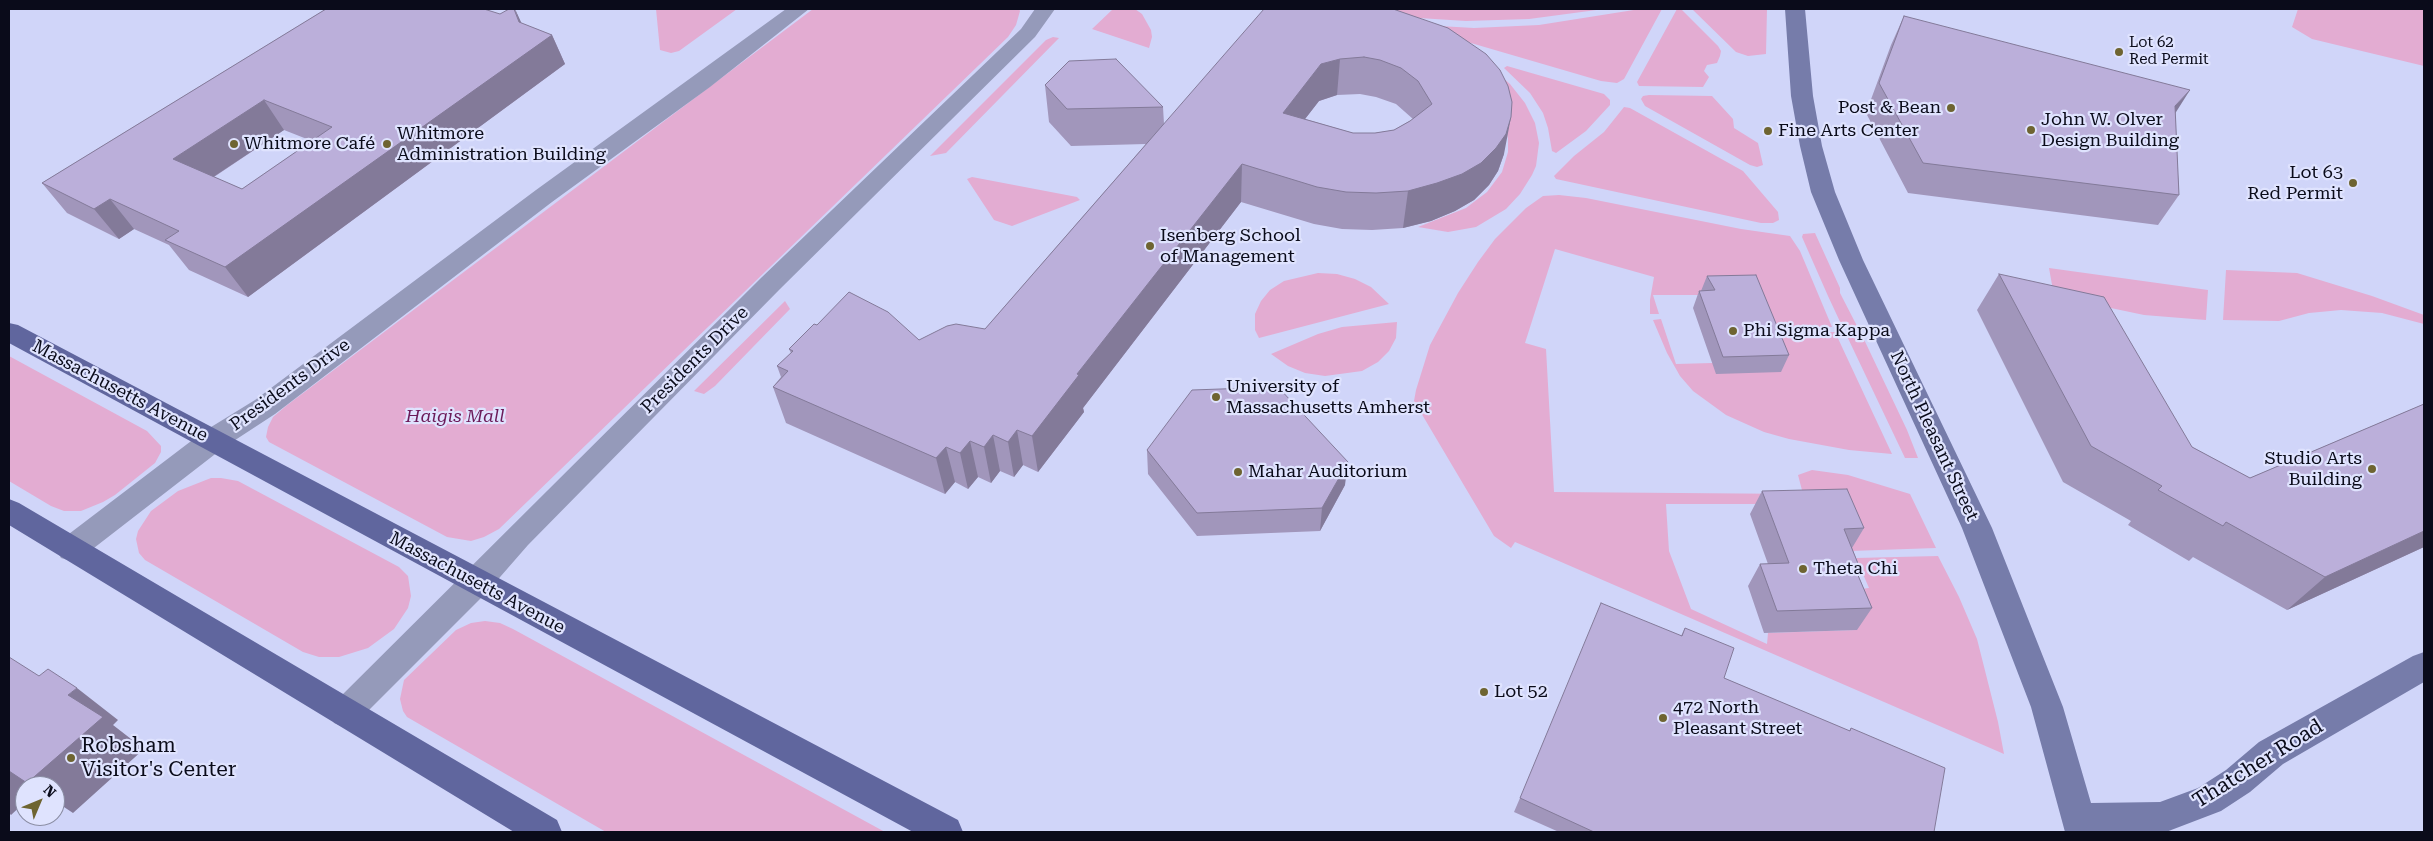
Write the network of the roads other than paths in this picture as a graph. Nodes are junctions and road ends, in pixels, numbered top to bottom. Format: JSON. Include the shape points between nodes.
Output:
{"nodes":[{"id":1,"x":799,"y":9,"type":"edge"},
{"id":2,"x":1045,"y":9,"type":"edge"},
{"id":3,"x":1795,"y":9,"type":"edge"},
{"id":4,"x":9,"y":332,"type":"edge"},
{"id":5,"x":213,"y":440,"type":"junction"},
{"id":6,"x":9,"y":511,"type":"edge"},
{"id":7,"x":72,"y":549,"type":"junction"},
{"id":8,"x":476,"y":583,"type":"junction"},
{"id":9,"x":2424,"y":666,"type":"edge"},
{"id":10,"x":346,"y":713,"type":"junction"},
{"id":11,"x":2081,"y":826,"type":"edge"},
{"id":12,"x":545,"y":832,"type":"edge"},
{"id":13,"x":946,"y":832,"type":"edge"}],
"edges":[{"from":1,"to":5,"type":"street","name":"Presidents Drive","via":[[265,407]]},
{"from":2,"to":8,"type":"street","name":"Presidents Drive","via":[[1028,33],[771,283],[518,536]]},
{"from":3,"to":11,"type":"main road","name":"North Pleasant Street","via":[[1802,96],[1823,192],[1851,260],[1977,528],[2047,707]]},
{"from":4,"to":5,"type":"main road","name":"Massachusetts Avenue"},
{"from":5,"to":7,"type":"street","name":"Presidents Drive"},
{"from":5,"to":8,"type":"main road","name":"Massachusetts Avenue"},
{"from":6,"to":7,"type":"main road"},
{"from":7,"to":10,"type":"main road"},
{"from":8,"to":10,"type":"street","name":"Presidents Drive"},
{"from":8,"to":13,"type":"main road","name":"Massachusetts Avenue"},
{"from":9,"to":11,"type":"main road","name":"Thatcher Road","via":[[2271,752],[2238,781],[2209,800],[2160,818]]},
{"from":10,"to":12,"type":"main road"}]}
